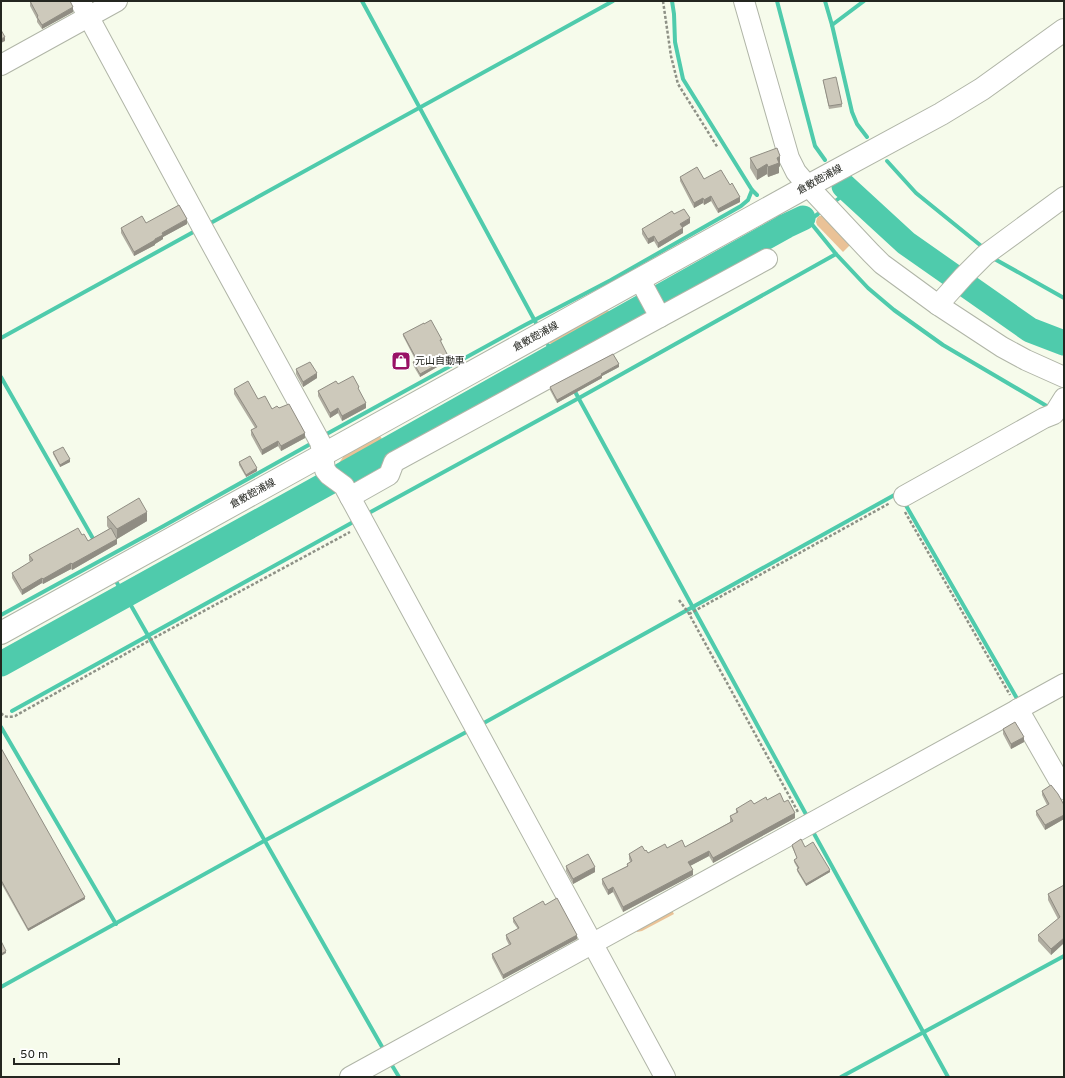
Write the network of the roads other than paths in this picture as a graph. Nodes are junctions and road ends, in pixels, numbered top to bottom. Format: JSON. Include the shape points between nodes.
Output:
{"nodes":[{"id":1,"x":117,"y":1,"type":"edge"},
{"id":2,"x":744,"y":1,"type":"edge"},
{"id":3,"x":88,"y":11,"type":"edge"},
{"id":4,"x":1064,"y":30,"type":"edge"},
{"id":5,"x":1,"y":65,"type":"edge"},
{"id":6,"x":808,"y":186,"type":"junction"},
{"id":7,"x":1064,"y":197,"type":"edge"},
{"id":8,"x":767,"y":258,"type":"dead end"},
{"id":9,"x":651,"y":300,"type":"junction"},
{"id":10,"x":938,"y":305,"type":"junction"},
{"id":11,"x":1064,"y":377,"type":"edge"},
{"id":12,"x":1059,"y":406,"type":"edge"},
{"id":13,"x":330,"y":464,"type":"junction"},
{"id":14,"x":899,"y":502,"type":"road end"},
{"id":15,"x":1,"y":633,"type":"edge"},
{"id":16,"x":1064,"y":684,"type":"edge"},
{"id":17,"x":1015,"y":703,"type":"junction"},
{"id":18,"x":1064,"y":789,"type":"edge"},
{"id":19,"x":593,"y":944,"type":"junction"},
{"id":20,"x":350,"y":1077,"type":"edge"},
{"id":21,"x":665,"y":1077,"type":"edge"}],
"edges":[{"from":1,"to":3,"type":"street"},
{"from":2,"to":6,"type":"street","via":[[789,158],[796,172]]},
{"from":3,"to":5,"type":"street"},
{"from":3,"to":13,"type":"street"},
{"from":4,"to":6,"type":"main road","name":"倉敷飽浦線","via":[[982,89],[941,114]]},
{"from":6,"to":9,"type":"main road","name":"倉敷飽浦線"},
{"from":6,"to":10,"type":"street","via":[[882,264]]},
{"from":7,"to":10,"type":"street","via":[[991,250]]},
{"from":8,"to":9,"type":"street"},
{"from":9,"to":13,"type":"main road","name":"倉敷飽浦線"},
{"from":9,"to":13,"type":"street","via":[[563,370],[394,462],[389,475]]},
{"from":10,"to":11,"type":"street","via":[[1002,348]]},
{"from":12,"to":14,"type":"street","via":[[1044,418]]},
{"from":13,"to":15,"type":"main road","name":"倉敷飽浦線"},
{"from":13,"to":19,"type":"street"},
{"from":16,"to":17,"type":"street"},
{"from":17,"to":18,"type":"street"},
{"from":17,"to":19,"type":"street"},
{"from":19,"to":20,"type":"street"},
{"from":19,"to":21,"type":"street"}]}
